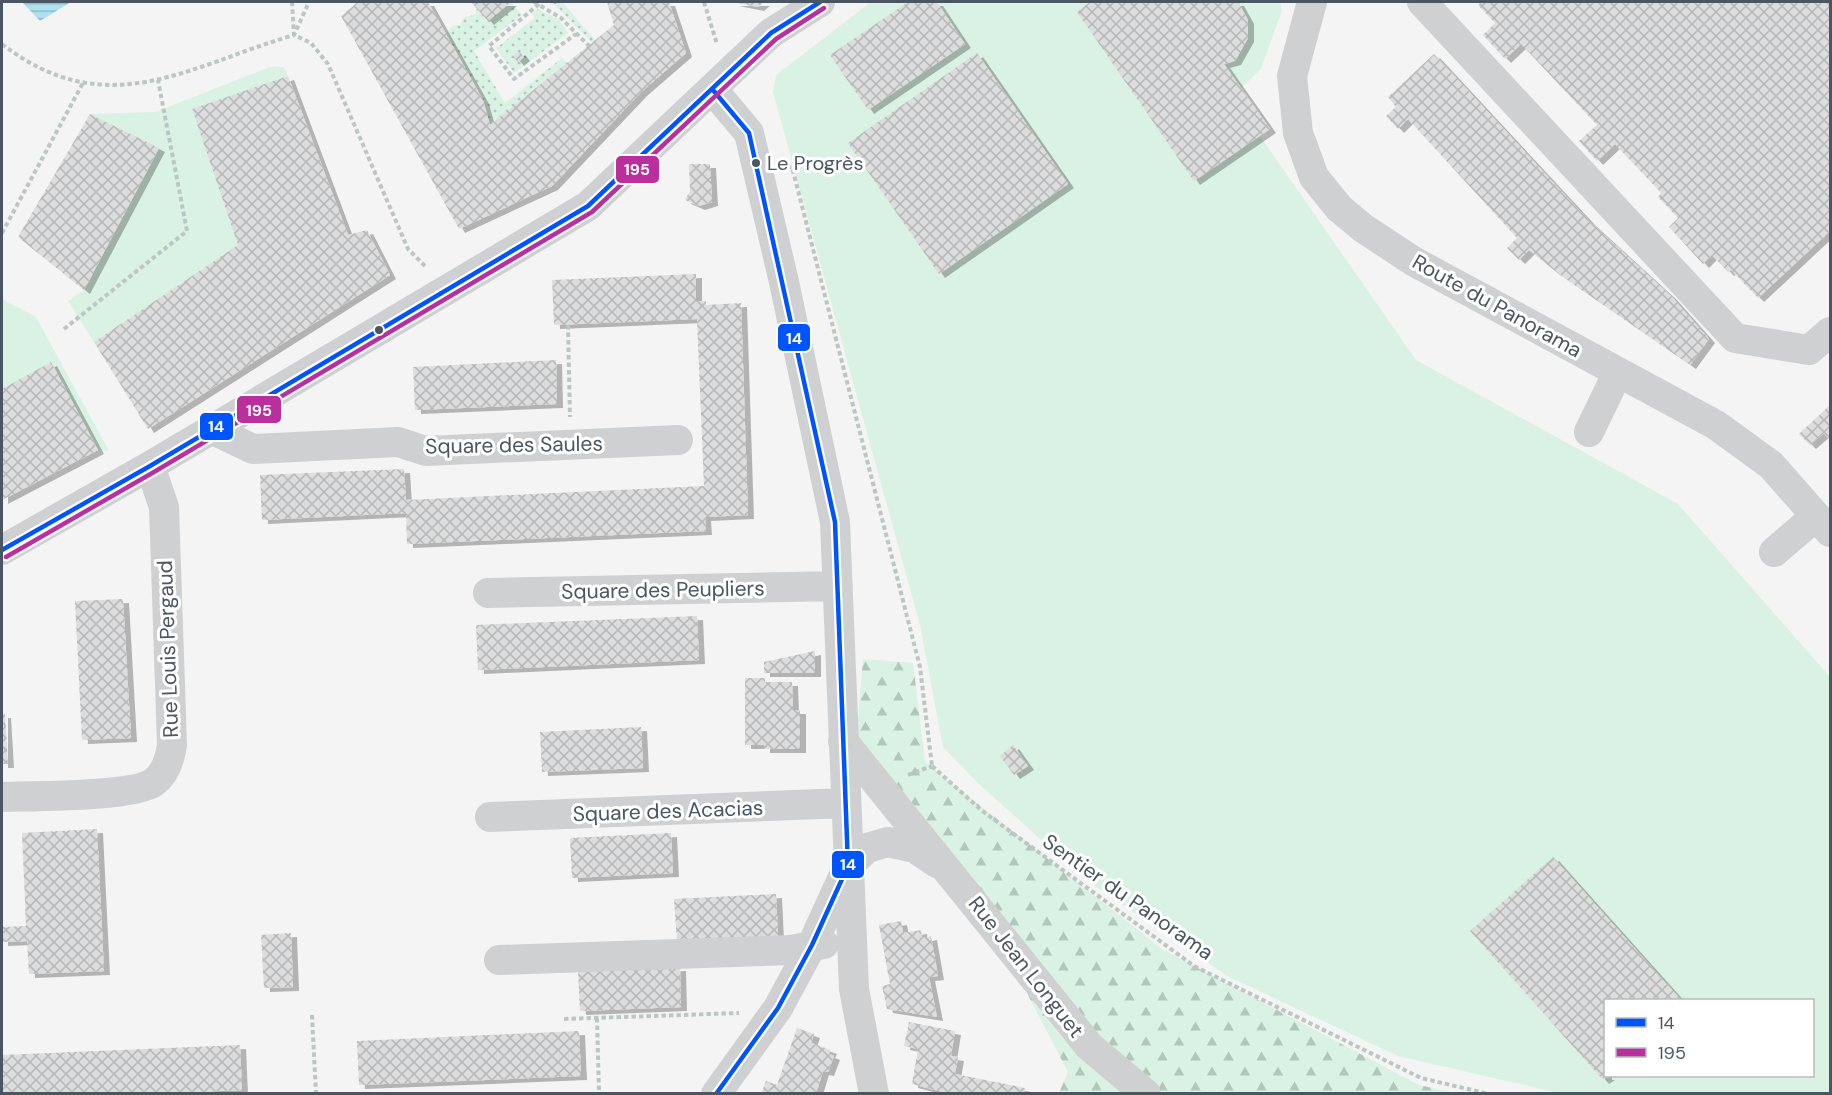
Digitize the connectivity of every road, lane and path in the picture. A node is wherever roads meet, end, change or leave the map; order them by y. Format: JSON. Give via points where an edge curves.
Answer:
{"nodes":[{"id":1,"x":292,"y":2,"type":"edge"},
{"id":2,"x":309,"y":2,"type":"edge"},
{"id":3,"x":704,"y":2,"type":"edge"},
{"id":4,"x":820,"y":2,"type":"edge"},
{"id":5,"x":1312,"y":2,"type":"edge"},
{"id":6,"x":1422,"y":2,"type":"edge"},
{"id":7,"x":536,"y":3,"type":"edge"},
{"id":8,"x":576,"y":34,"type":"junction"},
{"id":9,"x":294,"y":35,"type":"junction"},
{"id":10,"x":2,"y":44,"type":"edge"},
{"id":11,"x":589,"y":46,"type":"dead end"},
{"id":12,"x":158,"y":80,"type":"junction"},
{"id":13,"x":84,"y":81,"type":"junction"},
{"id":14,"x":720,"y":83,"type":"junction"},
{"id":15,"x":757,"y":167,"type":"junction"},
{"id":16,"x":2,"y":233,"type":"edge"},
{"id":17,"x":449,"y":288,"type":"junction"},
{"id":18,"x":568,"y":325,"type":"dead end"},
{"id":19,"x":64,"y":329,"type":"dead end"},
{"id":20,"x":1830,"y":332,"type":"edge"},
{"id":21,"x":1618,"y":372,"type":"junction"},
{"id":22,"x":211,"y":429,"type":"junction"},
{"id":23,"x":1590,"y":432,"type":"dead end"},
{"id":24,"x":678,"y":440,"type":"dead end"},
{"id":25,"x":571,"y":445,"type":"junction"},
{"id":26,"x":150,"y":466,"type":"junction"},
{"id":27,"x":1823,"y":524,"type":"edge"},
{"id":28,"x":2,"y":550,"type":"edge"},
{"id":29,"x":1774,"y":552,"type":"dead end"},
{"id":30,"x":838,"y":586,"type":"junction"},
{"id":31,"x":488,"y":593,"type":"dead end"},
{"id":32,"x":843,"y":741,"type":"junction"},
{"id":33,"x":932,"y":766,"type":"junction"},
{"id":34,"x":903,"y":777,"type":"dead end"},
{"id":35,"x":2,"y":797,"type":"edge"},
{"id":36,"x":846,"y":815,"type":"junction"},
{"id":37,"x":490,"y":817,"type":"dead end"},
{"id":38,"x":916,"y":830,"type":"junction"},
{"id":39,"x":848,"y":866,"type":"junction"},
{"id":40,"x":953,"y":875,"type":"junction"},
{"id":41,"x":812,"y":945,"type":"junction"},
{"id":42,"x":852,"y":950,"type":"junction"},
{"id":43,"x":499,"y":960,"type":"dead end"},
{"id":44,"x":788,"y":990,"type":"junction"},
{"id":45,"x":743,"y":1013,"type":"dead end"},
{"id":46,"x":312,"y":1015,"type":"dead end"},
{"id":47,"x":597,"y":1018,"type":"junction"},
{"id":48,"x":564,"y":1019,"type":"dead end"},
{"id":49,"x":316,"y":1094,"type":"edge"},
{"id":50,"x":599,"y":1094,"type":"edge"},
{"id":51,"x":716,"y":1094,"type":"edge"},
{"id":52,"x":874,"y":1094,"type":"edge"},
{"id":53,"x":1146,"y":1094,"type":"edge"},
{"id":54,"x":1489,"y":1094,"type":"edge"}],
"edges":[{"from":1,"to":9,"type":"path"},
{"from":2,"to":9,"type":"path"},
{"from":3,"to":14,"type":"path"},
{"from":4,"to":14,"type":"street","via":[[771,33]]},
{"from":5,"to":21,"type":"street","name":"Route du Panorama","via":[[1292,76],[1298,133],[1314,177],[1339,208],[1413,261]]},
{"from":6,"to":20,"type":"street","via":[[1735,338],[1809,350]]},
{"from":7,"to":8,"type":"path","via":[[561,18]]},
{"from":7,"to":8,"type":"path","via":[[489,46],[514,80]]},
{"from":8,"to":11,"type":"path"},
{"from":9,"to":12,"type":"path","via":[[183,75]]},
{"from":9,"to":17,"type":"path","via":[[311,42],[328,64],[408,249]]},
{"from":10,"to":13,"type":"path","via":[[19,57]]},
{"from":12,"to":13,"type":"path","via":[[125,86]]},
{"from":12,"to":19,"type":"path","via":[[187,231]]},
{"from":13,"to":16,"type":"path"},
{"from":14,"to":15,"type":"street","via":[[748,133]]},
{"from":14,"to":17,"type":"street","via":[[588,206]]},
{"from":15,"to":30,"type":"street","via":[[835,522]]},
{"from":15,"to":33,"type":"path","via":[[792,167],[920,667]]},
{"from":17,"to":22,"type":"street"},
{"from":18,"to":25,"type":"path"},
{"from":21,"to":23,"type":"street"},
{"from":21,"to":27,"type":"street","name":"Route du Panorama","via":[[1716,425],[1762,458]]},
{"from":22,"to":25,"type":"street","name":"Square des Saules","via":[[253,449],[398,442],[426,451]]},
{"from":22,"to":26,"type":"street"},
{"from":24,"to":25,"type":"street","name":"Square des Saules"},
{"from":26,"to":28,"type":"street"},
{"from":26,"to":35,"type":"street","name":"Rue Louis Pergaud","via":[[164,507],[172,745],[164,772],[154,782],[131,790]]},
{"from":27,"to":29,"type":"street"},
{"from":30,"to":31,"type":"street","name":"Square des Peupliers"},
{"from":30,"to":32,"type":"street"},
{"from":32,"to":36,"type":"street"},
{"from":32,"to":38,"type":"street","name":"Rue Jean Longuet"},
{"from":33,"to":34,"type":"path"},
{"from":33,"to":54,"type":"path","name":"Sentier du Panorama","via":[[981,810],[1194,966],[1420,1078]]},
{"from":36,"to":37,"type":"street","name":"Square des Acacias"},
{"from":36,"to":38,"type":"street","name":"Square des Acacias"},
{"from":36,"to":39,"type":"street"},
{"from":38,"to":40,"type":"street","name":"Rue Jean Longuet"},
{"from":39,"to":40,"type":"street","via":[[867,848],[888,842],[915,848]]},
{"from":39,"to":41,"type":"street"},
{"from":39,"to":42,"type":"street"},
{"from":40,"to":53,"type":"street","name":"Rue Jean Longuet","via":[[1089,1046]]},
{"from":41,"to":42,"type":"street"},
{"from":41,"to":43,"type":"street","via":[[790,950]]},
{"from":41,"to":44,"type":"street"},
{"from":42,"to":44,"type":"street","via":[[815,966]]},
{"from":42,"to":52,"type":"street","via":[[854,989]]},
{"from":44,"to":51,"type":"street"},
{"from":45,"to":47,"type":"path"},
{"from":46,"to":49,"type":"path"},
{"from":47,"to":48,"type":"path"},
{"from":47,"to":50,"type":"path"}]}
